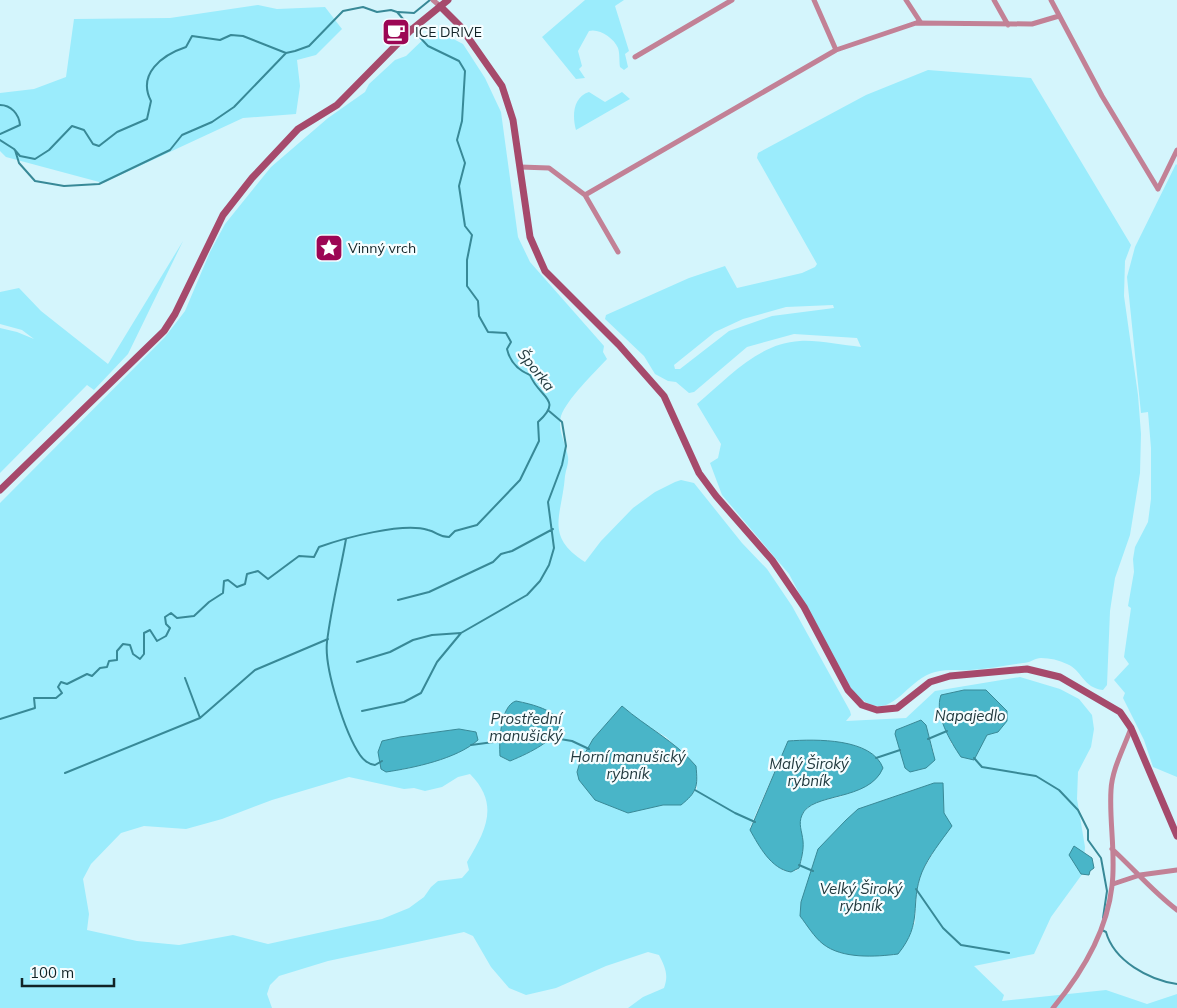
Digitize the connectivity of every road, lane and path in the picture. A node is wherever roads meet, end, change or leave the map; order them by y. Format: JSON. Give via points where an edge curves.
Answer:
{"nodes":[{"id":1,"x":448,"y":0,"type":"edge"},
{"id":2,"x":732,"y":0,"type":"edge"},
{"id":3,"x":814,"y":0,"type":"edge"},
{"id":4,"x":906,"y":0,"type":"edge"},
{"id":5,"x":994,"y":0,"type":"edge"},
{"id":6,"x":1051,"y":0,"type":"edge"},
{"id":7,"x":436,"y":2,"type":"edge"},
{"id":8,"x":1059,"y":16,"type":"junction"},
{"id":9,"x":921,"y":23,"type":"junction"},
{"id":10,"x":1008,"y":24,"type":"junction"},
{"id":11,"x":836,"y":50,"type":"junction"},
{"id":12,"x":635,"y":57,"type":"dead end"},
{"id":13,"x":1177,"y":150,"type":"edge"},
{"id":14,"x":520,"y":167,"type":"junction"},
{"id":15,"x":585,"y":195,"type":"junction"},
{"id":16,"x":618,"y":252,"type":"dead end"},
{"id":17,"x":0,"y":490,"type":"edge"},
{"id":18,"x":1131,"y":728,"type":"junction"},
{"id":19,"x":1177,"y":836,"type":"edge"},
{"id":20,"x":1112,"y":849,"type":"junction"},
{"id":21,"x":1177,"y":870,"type":"edge"},
{"id":22,"x":1140,"y":875,"type":"junction"},
{"id":23,"x":1113,"y":884,"type":"junction"},
{"id":24,"x":1177,"y":910,"type":"edge"},
{"id":25,"x":1053,"y":1008,"type":"edge"}],
"edges":[{"from":1,"to":7,"type":"street"},
{"from":2,"to":12,"type":"street"},
{"from":3,"to":11,"type":"street"},
{"from":4,"to":9,"type":"street"},
{"from":5,"to":10,"type":"street"},
{"from":6,"to":8,"type":"street"},
{"from":7,"to":14,"type":"street","via":[[460,26],[502,86],[513,120]]},
{"from":7,"to":17,"type":"street","via":[[337,105],[298,130],[277,149],[223,215],[176,314],[164,331]]},
{"from":8,"to":10,"type":"street","via":[[1032,24]]},
{"from":8,"to":13,"type":"street","via":[[1158,189]]},
{"from":9,"to":10,"type":"street"},
{"from":9,"to":11,"type":"street"},
{"from":11,"to":15,"type":"street"},
{"from":14,"to":15,"type":"street","via":[[549,168]]},
{"from":14,"to":18,"type":"street","via":[[530,238],[545,271],[664,396],[699,473],[772,560],[804,607],[848,690],[862,705],[877,710],[897,708],[930,682],[1027,669],[1060,677],[1120,712]]},
{"from":15,"to":16,"type":"street"},
{"from":18,"to":19,"type":"street"},
{"from":18,"to":20,"type":"street","via":[[1111,789]]},
{"from":20,"to":22,"type":"street"},
{"from":20,"to":23,"type":"street"},
{"from":21,"to":22,"type":"street"},
{"from":22,"to":23,"type":"street"},
{"from":22,"to":24,"type":"street","via":[[1155,893]]},
{"from":23,"to":25,"type":"street","via":[[1103,929]]}]}
